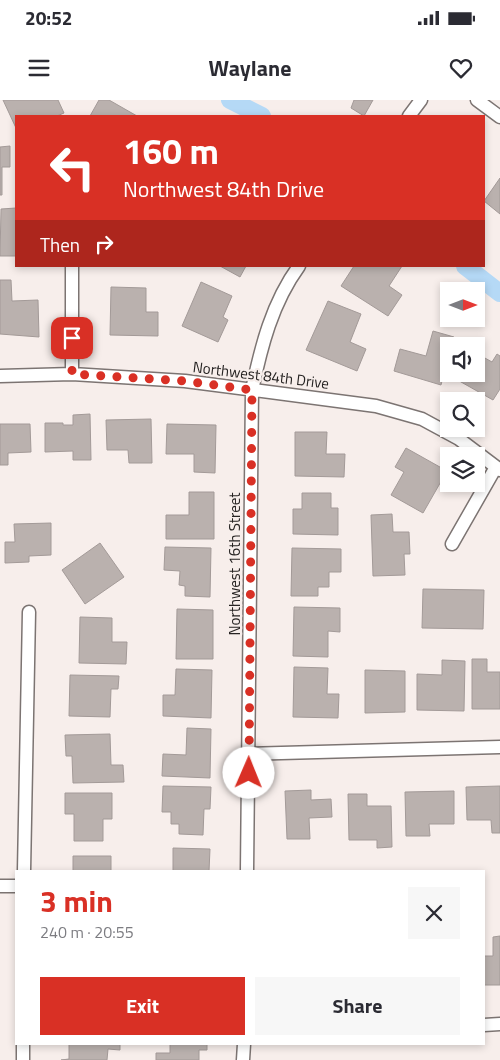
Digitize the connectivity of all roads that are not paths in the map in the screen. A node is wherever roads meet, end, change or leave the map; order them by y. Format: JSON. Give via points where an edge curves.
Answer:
{"nodes":[{"id":1,"x":421,"y":100,"type":"edge"},
{"id":2,"x":477,"y":100,"type":"edge"},
{"id":3,"x":410,"y":115,"type":"edge"},
{"id":4,"x":500,"y":117,"type":"edge"},
{"id":5,"x":72,"y":267,"type":"edge"},
{"id":6,"x":298,"y":267,"type":"edge"},
{"id":7,"x":72,"y":374,"type":"junction"},
{"id":8,"x":0,"y":376,"type":"edge"},
{"id":9,"x":252,"y":390,"type":"junction"},
{"id":10,"x":498,"y":469,"type":"edge"},
{"id":11,"x":452,"y":544,"type":"dead end"},
{"id":12,"x":28,"y":612,"type":"dead end"},
{"id":13,"x":500,"y":747,"type":"edge"},
{"id":14,"x":249,"y":754,"type":"junction"},
{"id":15,"x":24,"y":870,"type":"edge"},
{"id":16,"x":247,"y":870,"type":"edge"},
{"id":17,"x":0,"y":886,"type":"edge"},
{"id":18,"x":15,"y":886,"type":"edge"},
{"id":19,"x":500,"y":1024,"type":"edge"},
{"id":20,"x":485,"y":1025,"type":"edge"},
{"id":21,"x":23,"y":1045,"type":"edge"},
{"id":22,"x":244,"y":1045,"type":"edge"},
{"id":23,"x":23,"y":1060,"type":"edge"},
{"id":24,"x":243,"y":1060,"type":"edge"}],
"edges":[{"from":1,"to":3,"type":"street"},
{"from":2,"to":4,"type":"street"},
{"from":5,"to":7,"type":"street"},
{"from":6,"to":9,"type":"street","name":"Northwest 16th Street","via":[[273,313]]},
{"from":7,"to":8,"type":"street","name":"Northwest 84th Drive"},
{"from":7,"to":9,"type":"street","name":"Northwest 84th Drive","via":[[185,381]]},
{"from":9,"to":10,"type":"street","name":"Northwest 84th Drive","via":[[376,406],[422,419],[460,439]]},
{"from":9,"to":14,"type":"street","name":"Northwest 16th Street"},
{"from":10,"to":11,"type":"street"},
{"from":12,"to":15,"type":"street"},
{"from":13,"to":14,"type":"street"},
{"from":14,"to":16,"type":"street","name":"Northwest 16th Street"},
{"from":17,"to":18,"type":"street"},
{"from":19,"to":20,"type":"street"},
{"from":21,"to":23,"type":"street"},
{"from":22,"to":24,"type":"street"}]}
